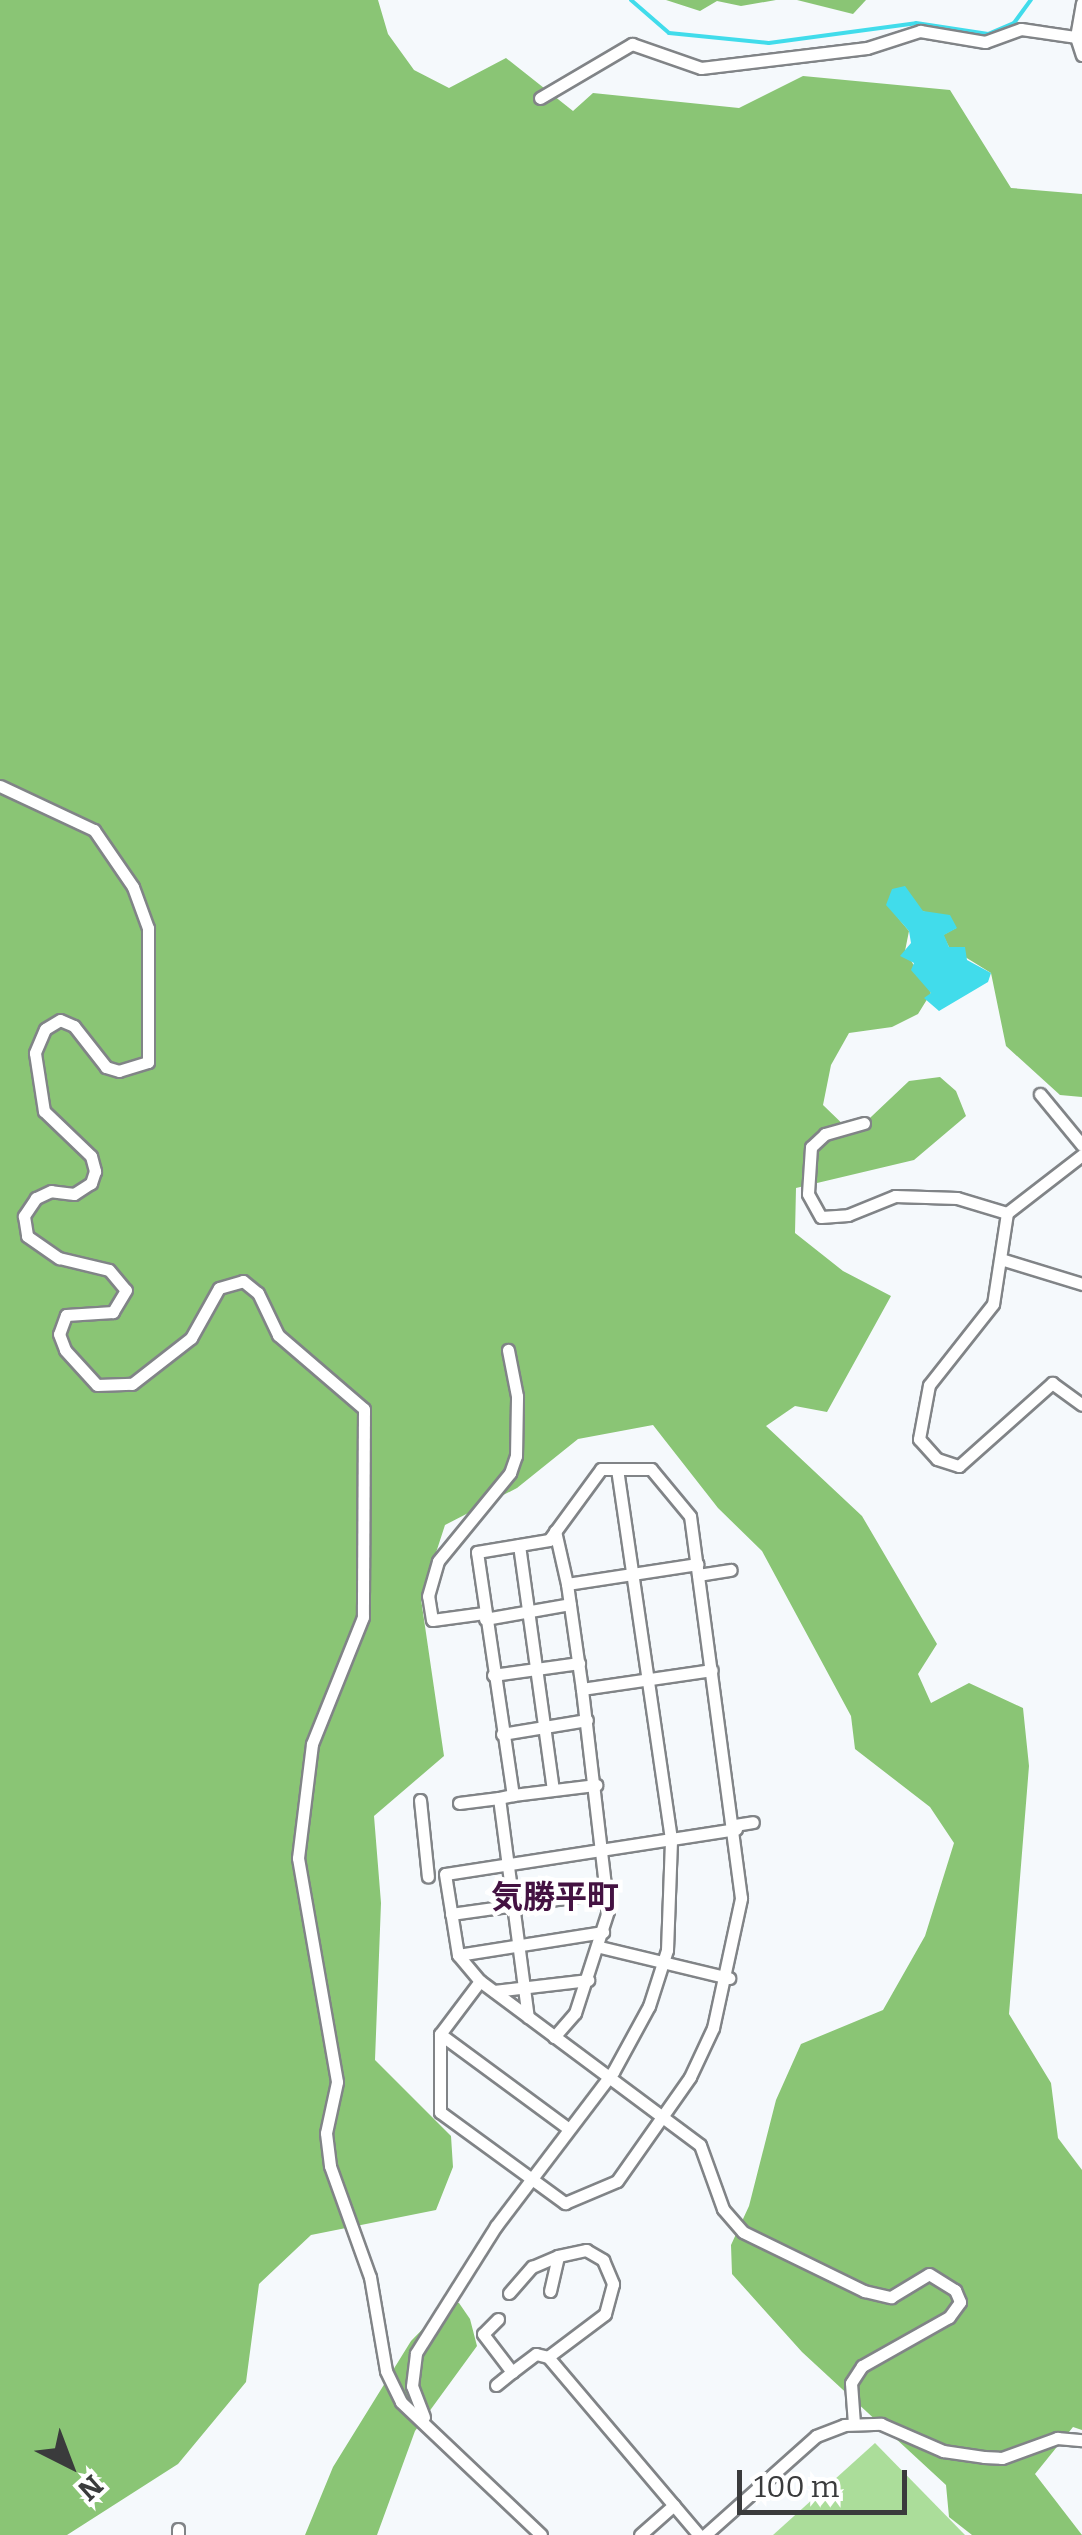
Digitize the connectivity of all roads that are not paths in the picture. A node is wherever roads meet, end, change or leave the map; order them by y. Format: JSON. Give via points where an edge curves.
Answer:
{"nodes":[{"id":1,"x":1082,"y":3,"type":"edge"},
{"id":2,"x":1076,"y":37,"type":"junction"},
{"id":3,"x":1082,"y":55,"type":"edge"},
{"id":4,"x":540,"y":98,"type":"dead end"},
{"id":5,"x":0,"y":786,"type":"edge"},
{"id":6,"x":1040,"y":1094,"type":"dead end"},
{"id":7,"x":864,"y":1123,"type":"dead end"},
{"id":8,"x":1082,"y":1145,"type":"edge"},
{"id":9,"x":1082,"y":1155,"type":"edge"},
{"id":10,"x":1007,"y":1214,"type":"junction"},
{"id":11,"x":1004,"y":1260,"type":"junction"},
{"id":12,"x":1082,"y":1284,"type":"edge"},
{"id":13,"x":508,"y":1350,"type":"dead end"},
{"id":14,"x":1082,"y":1405,"type":"edge"},
{"id":15,"x":617,"y":1469,"type":"junction"},
{"id":16,"x":555,"y":1531,"type":"junction"},
{"id":17,"x":518,"y":1545,"type":"junction"},
{"id":18,"x":698,"y":1569,"type":"junction"},
{"id":19,"x":731,"y":1570,"type":"dead end"},
{"id":20,"x":633,"y":1575,"type":"junction"},
{"id":21,"x":567,"y":1584,"type":"junction"},
{"id":22,"x":570,"y":1604,"type":"junction"},
{"id":23,"x":526,"y":1610,"type":"junction"},
{"id":24,"x":485,"y":1616,"type":"junction"},
{"id":25,"x":578,"y":1663,"type":"junction"},
{"id":26,"x":536,"y":1669,"type":"junction"},
{"id":27,"x":712,"y":1670,"type":"junction"},
{"id":28,"x":492,"y":1676,"type":"junction"},
{"id":29,"x":647,"y":1680,"type":"junction"},
{"id":30,"x":582,"y":1689,"type":"junction"},
{"id":31,"x":587,"y":1720,"type":"junction"},
{"id":32,"x":544,"y":1728,"type":"junction"},
{"id":33,"x":502,"y":1734,"type":"junction"},
{"id":34,"x":596,"y":1785,"type":"junction"},
{"id":35,"x":553,"y":1790,"type":"junction"},
{"id":36,"x":506,"y":1796,"type":"junction"},
{"id":37,"x":420,"y":1800,"type":"dead end"},
{"id":38,"x":459,"y":1803,"type":"dead end"},
{"id":39,"x":753,"y":1822,"type":"dead end"},
{"id":40,"x":735,"y":1827,"type":"junction"},
{"id":41,"x":672,"y":1839,"type":"junction"},
{"id":42,"x":605,"y":1849,"type":"junction"},
{"id":43,"x":509,"y":1862,"type":"junction"},
{"id":44,"x":445,"y":1874,"type":"junction"},
{"id":45,"x":428,"y":1877,"type":"junction"},
{"id":46,"x":414,"y":1879,"type":"dead end"},
{"id":47,"x":608,"y":1892,"type":"junction"},
{"id":48,"x":514,"y":1906,"type":"junction"},
{"id":49,"x":451,"y":1914,"type":"junction"},
{"id":50,"x":603,"y":1932,"type":"junction"},
{"id":51,"x":519,"y":1944,"type":"junction"},
{"id":52,"x":600,"y":1947,"type":"junction"},
{"id":53,"x":458,"y":1955,"type":"junction"},
{"id":54,"x":664,"y":1963,"type":"junction"},
{"id":55,"x":728,"y":1978,"type":"junction"},
{"id":56,"x":480,"y":1980,"type":"junction"},
{"id":57,"x":588,"y":1980,"type":"junction"},
{"id":58,"x":524,"y":1987,"type":"junction"},
{"id":59,"x":494,"y":1992,"type":"junction"},
{"id":60,"x":528,"y":2017,"type":"junction"},
{"id":61,"x":440,"y":2034,"type":"junction"},
{"id":62,"x":554,"y":2037,"type":"junction"},
{"id":63,"x":608,"y":2078,"type":"junction"},
{"id":64,"x":664,"y":2116,"type":"junction"},
{"id":65,"x":569,"y":2129,"type":"junction"},
{"id":66,"x":532,"y":2178,"type":"junction"},
{"id":67,"x":558,"y":2256,"type":"junction"},
{"id":68,"x":550,"y":2291,"type":"dead end"},
{"id":69,"x":509,"y":2293,"type":"dead end"},
{"id":70,"x":498,"y":2319,"type":"dead end"},
{"id":71,"x":548,"y":2357,"type":"junction"},
{"id":72,"x":512,"y":2372,"type":"junction"},
{"id":73,"x":496,"y":2385,"type":"dead end"},
{"id":74,"x":425,"y":2420,"type":"junction"},
{"id":75,"x":854,"y":2424,"type":"junction"},
{"id":76,"x":1082,"y":2440,"type":"edge"},
{"id":77,"x":674,"y":2504,"type":"junction"},
{"id":78,"x":541,"y":2535,"type":"edge"},
{"id":79,"x":640,"y":2535,"type":"edge"},
{"id":80,"x":702,"y":2535,"type":"edge"}],
"edges":[{"from":1,"to":2,"type":"street"},
{"from":2,"to":3,"type":"street"},
{"from":2,"to":4,"type":"street","via":[[1021,29],[986,42],[920,31],[867,48],[702,68],[632,44]]},
{"from":5,"to":74,"type":"street","via":[[94,830],[133,888],[148,928],[148,1062],[119,1071],[106,1067],[74,1026],[60,1020],[45,1029],[35,1053],[44,1111],[92,1156],[95,1171],[91,1183],[74,1194],[51,1190],[36,1198],[24,1216],[27,1236],[59,1258],[109,1270],[126,1290],[113,1312],[66,1314],[59,1334],[66,1350],[97,1385],[132,1384],[190,1338],[219,1288],[243,1281],[258,1293],[278,1335],[364,1410],[363,1617],[312,1744],[298,1858],[337,2082],[326,2133],[330,2166],[370,2277],[386,2370],[402,2402]]},
{"from":6,"to":8,"type":"street"},
{"from":7,"to":10,"type":"street","via":[[826,1134],[811,1147],[808,1194],[821,1217],[848,1216],[895,1196],[957,1198]]},
{"from":9,"to":10,"type":"street"},
{"from":10,"to":11,"type":"street"},
{"from":11,"to":12,"type":"street"},
{"from":11,"to":14,"type":"street","via":[[993,1304],[929,1385],[921,1446],[953,1466],[969,1462],[1052,1382]]},
{"from":13,"to":24,"type":"street","via":[[518,1396],[516,1456],[510,1473],[438,1561],[428,1596],[432,1620]]},
{"from":15,"to":16,"type":"street","via":[[596,1473]]},
{"from":15,"to":18,"type":"street","via":[[651,1469],[688,1512]]},
{"from":15,"to":20,"type":"street"},
{"from":16,"to":17,"type":"street","via":[[549,1540]]},
{"from":16,"to":21,"type":"street"},
{"from":17,"to":23,"type":"street"},
{"from":17,"to":24,"type":"street","via":[[476,1552]]},
{"from":18,"to":19,"type":"street"},
{"from":18,"to":20,"type":"street"},
{"from":18,"to":27,"type":"street"},
{"from":20,"to":21,"type":"street"},
{"from":20,"to":29,"type":"street"},
{"from":21,"to":22,"type":"street"},
{"from":22,"to":23,"type":"street"},
{"from":22,"to":25,"type":"street"},
{"from":23,"to":24,"type":"street"},
{"from":23,"to":26,"type":"street"},
{"from":24,"to":28,"type":"street"},
{"from":25,"to":26,"type":"street"},
{"from":25,"to":30,"type":"street"},
{"from":26,"to":28,"type":"street"},
{"from":26,"to":32,"type":"street"},
{"from":27,"to":29,"type":"street"},
{"from":27,"to":40,"type":"street"},
{"from":28,"to":33,"type":"street"},
{"from":29,"to":30,"type":"street"},
{"from":29,"to":41,"type":"street"},
{"from":30,"to":31,"type":"street"},
{"from":31,"to":32,"type":"street"},
{"from":31,"to":34,"type":"street"},
{"from":32,"to":33,"type":"street"},
{"from":32,"to":35,"type":"street"},
{"from":33,"to":36,"type":"street"},
{"from":34,"to":35,"type":"street"},
{"from":34,"to":42,"type":"street"},
{"from":35,"to":36,"type":"street"},
{"from":36,"to":38,"type":"street"},
{"from":36,"to":43,"type":"street"},
{"from":37,"to":45,"type":"street"},
{"from":39,"to":40,"type":"street"},
{"from":40,"to":41,"type":"street"},
{"from":40,"to":55,"type":"street","via":[[741,1898]]},
{"from":41,"to":42,"type":"street"},
{"from":41,"to":54,"type":"street","via":[[674,1905]]},
{"from":42,"to":43,"type":"street"},
{"from":42,"to":47,"type":"street"},
{"from":43,"to":44,"type":"street"},
{"from":43,"to":48,"type":"street"},
{"from":44,"to":45,"type":"street"},
{"from":44,"to":49,"type":"street"},
{"from":45,"to":46,"type":"street"},
{"from":47,"to":48,"type":"street"},
{"from":47,"to":50,"type":"street"},
{"from":48,"to":49,"type":"street"},
{"from":48,"to":51,"type":"street"},
{"from":49,"to":53,"type":"street"},
{"from":50,"to":51,"type":"street"},
{"from":50,"to":52,"type":"street"},
{"from":51,"to":53,"type":"street"},
{"from":51,"to":58,"type":"street"},
{"from":52,"to":54,"type":"street"},
{"from":52,"to":57,"type":"street"},
{"from":53,"to":56,"type":"street"},
{"from":54,"to":55,"type":"street"},
{"from":54,"to":63,"type":"street","via":[[649,2006]]},
{"from":55,"to":64,"type":"street","via":[[698,2061]]},
{"from":56,"to":59,"type":"street"},
{"from":56,"to":61,"type":"street"},
{"from":57,"to":58,"type":"street"},
{"from":57,"to":62,"type":"street","via":[[575,2013]]},
{"from":58,"to":59,"type":"street"},
{"from":58,"to":60,"type":"street"},
{"from":59,"to":60,"type":"street"},
{"from":60,"to":62,"type":"street"},
{"from":61,"to":65,"type":"street"},
{"from":61,"to":66,"type":"street","via":[[440,2112]]},
{"from":62,"to":63,"type":"street"},
{"from":63,"to":64,"type":"street"},
{"from":63,"to":65,"type":"street"},
{"from":64,"to":66,"type":"street","via":[[616,2181],[565,2203]]},
{"from":64,"to":75,"type":"street","via":[[704,2150],[719,2200],[743,2232],[864,2291],[891,2297],[930,2274],[955,2290],[960,2302],[949,2317],[862,2366],[850,2383]]},
{"from":65,"to":66,"type":"street"},
{"from":66,"to":74,"type":"street","via":[[416,2353],[412,2386]]},
{"from":67,"to":68,"type":"street"},
{"from":67,"to":69,"type":"street","via":[[532,2267]]},
{"from":67,"to":71,"type":"street","via":[[586,2250],[598,2255],[612,2275],[612,2293],[605,2314]]},
{"from":70,"to":72,"type":"street","via":[[483,2334]]},
{"from":71,"to":72,"type":"street","via":[[536,2354]]},
{"from":71,"to":77,"type":"street"},
{"from":72,"to":73,"type":"street"},
{"from":74,"to":78,"type":"street"},
{"from":75,"to":76,"type":"street","via":[[881,2424],[943,2451],[984,2457],[1002,2458],[1056,2438]]},
{"from":75,"to":80,"type":"street","via":[[816,2436]]},
{"from":77,"to":79,"type":"street"},
{"from":77,"to":80,"type":"street"}]}
